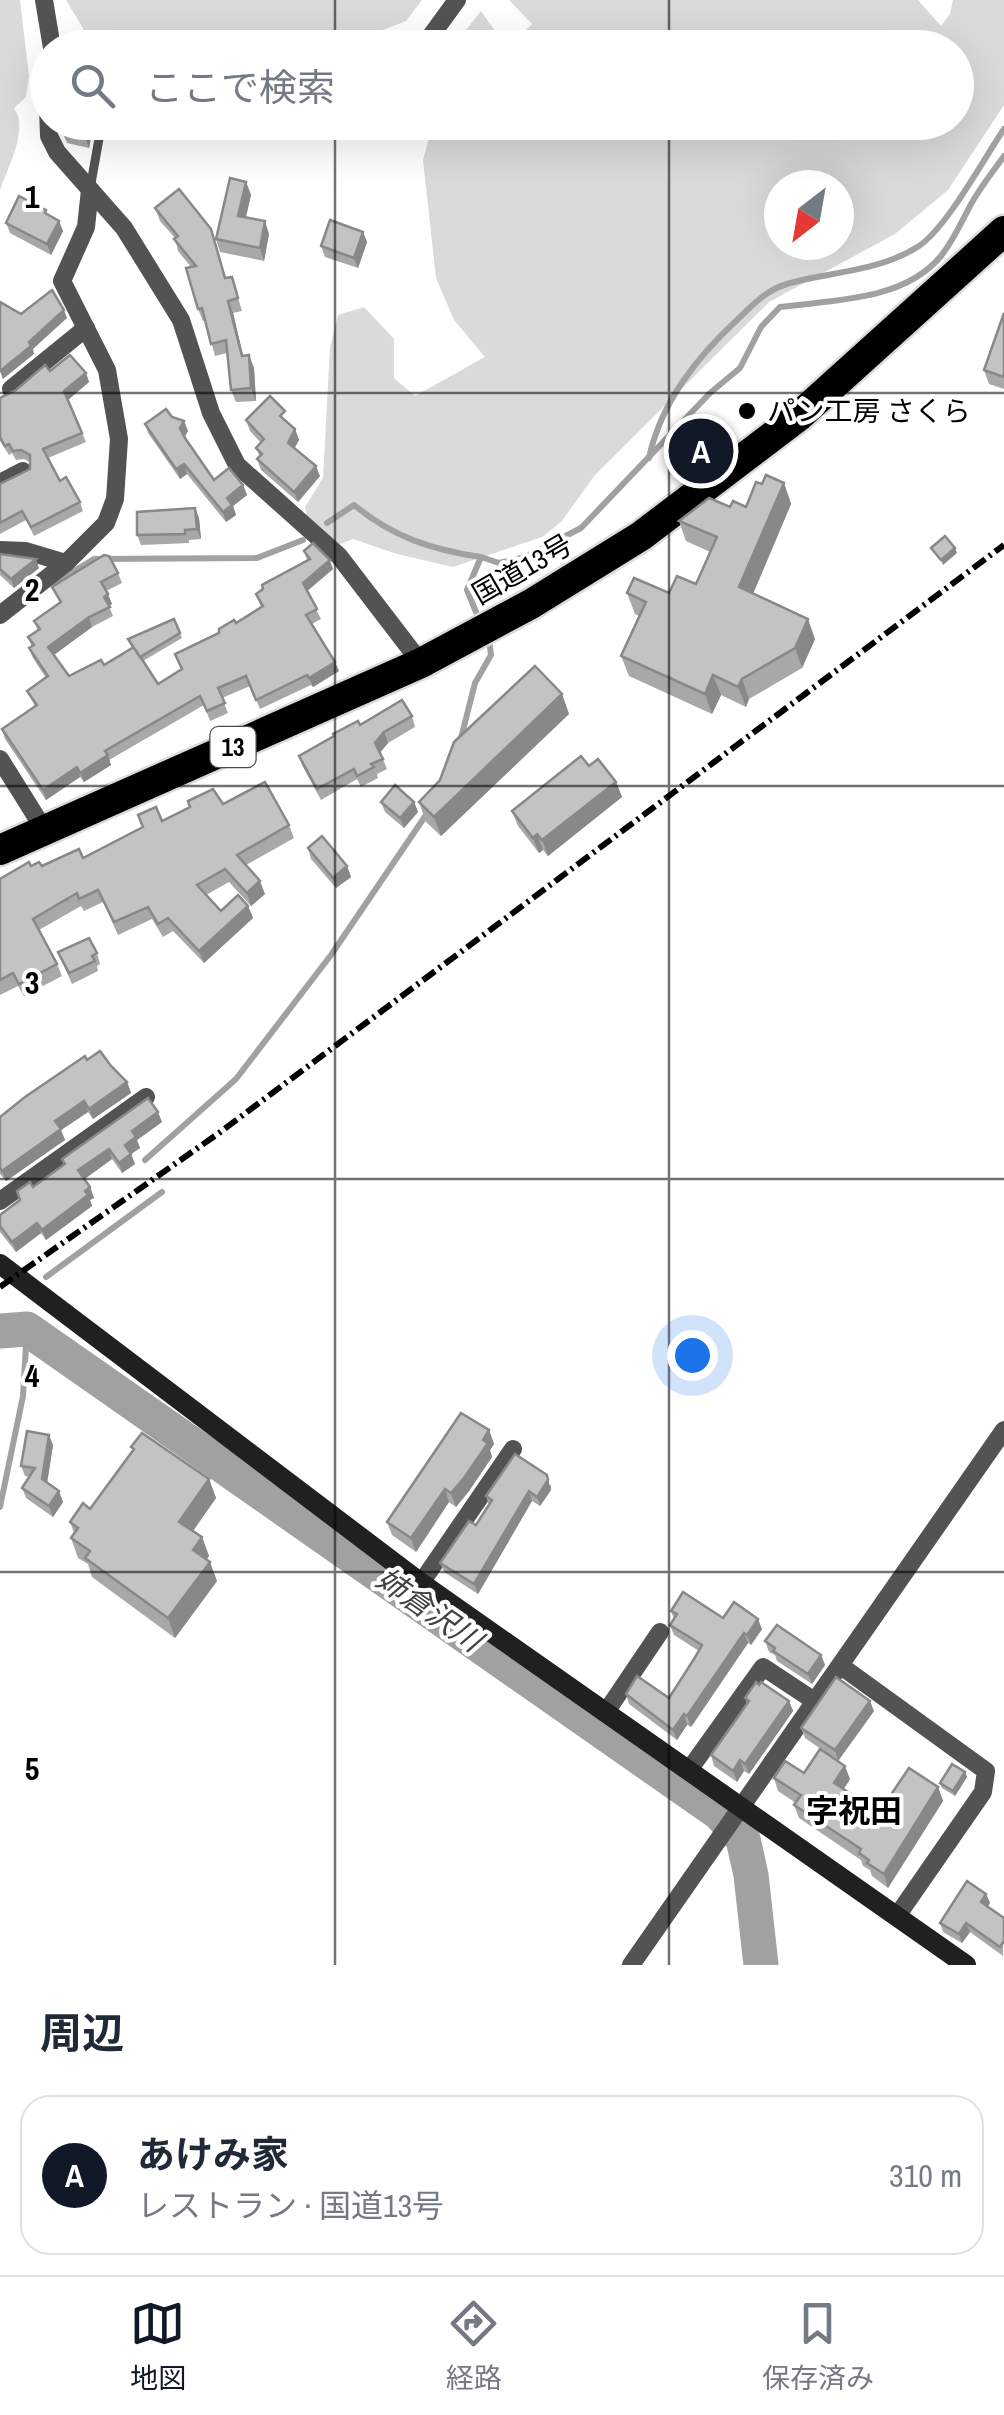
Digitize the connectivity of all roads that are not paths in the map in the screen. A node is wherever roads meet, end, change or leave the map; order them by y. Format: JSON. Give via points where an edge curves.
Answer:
{"nodes":[{"id":1,"x":44,"y":0,"type":"edge"},
{"id":2,"x":457,"y":0,"type":"edge"},
{"id":3,"x":49,"y":30,"type":"edge"},
{"id":4,"x":435,"y":30,"type":"edge"},
{"id":5,"x":51,"y":140,"type":"edge"},
{"id":6,"x":99,"y":140,"type":"edge"},
{"id":7,"x":90,"y":190,"type":"junction"},
{"id":8,"x":1001,"y":231,"type":"edge"},
{"id":9,"x":86,"y":328,"type":"junction"},
{"id":10,"x":11,"y":389,"type":"edge"},
{"id":11,"x":23,"y":471,"type":"edge"},
{"id":12,"x":0,"y":483,"type":"edge"},
{"id":13,"x":0,"y":550,"type":"edge"},
{"id":14,"x":66,"y":563,"type":"junction"},
{"id":15,"x":0,"y":615,"type":"edge"},
{"id":16,"x":421,"y":663,"type":"junction"},
{"id":17,"x":0,"y":759,"type":"edge"},
{"id":18,"x":45,"y":831,"type":"junction"},
{"id":19,"x":0,"y":850,"type":"edge"},
{"id":20,"x":146,"y":1097,"type":"edge"},
{"id":21,"x":0,"y":1202,"type":"edge"},
{"id":22,"x":0,"y":1264,"type":"edge"},
{"id":23,"x":1004,"y":1430,"type":"edge"},
{"id":24,"x":513,"y":1449,"type":"dead end"},
{"id":25,"x":421,"y":1583,"type":"junction"},
{"id":26,"x":660,"y":1632,"type":"dead end"},
{"id":27,"x":841,"y":1666,"type":"junction"},
{"id":28,"x":816,"y":1702,"type":"junction"},
{"id":29,"x":606,"y":1712,"type":"junction"},
{"id":30,"x":689,"y":1770,"type":"junction"},
{"id":31,"x":742,"y":1807,"type":"junction"},
{"id":32,"x":897,"y":1916,"type":"junction"},
{"id":33,"x":631,"y":1965,"type":"edge"},
{"id":34,"x":966,"y":1965,"type":"edge"}],
"edges":[{"from":1,"to":3,"type":"street"},
{"from":2,"to":4,"type":"street"},
{"from":5,"to":7,"type":"street"},
{"from":6,"to":7,"type":"lane"},
{"from":7,"to":9,"type":"street","via":[[86,227],[62,281]]},
{"from":7,"to":16,"type":"street","via":[[124,228],[181,320],[211,413],[237,465],[340,556]]},
{"from":8,"to":16,"type":"highway","name":"国道13号","number":"13","via":[[800,416],[641,536]]},
{"from":9,"to":10,"type":"street"},
{"from":9,"to":14,"type":"street","via":[[107,370],[119,438],[115,499],[106,523]]},
{"from":11,"to":12,"type":"street"},
{"from":13,"to":14,"type":"street"},
{"from":14,"to":15,"type":"street"},
{"from":16,"to":18,"type":"highway","name":"国道13号","number":"13"},
{"from":17,"to":18,"type":"street"},
{"from":18,"to":19,"type":"highway","name":"国道13号","number":"13"},
{"from":20,"to":21,"type":"street"},
{"from":22,"to":25,"type":"street"},
{"from":23,"to":27,"type":"street"},
{"from":24,"to":25,"type":"street"},
{"from":25,"to":29,"type":"street"},
{"from":26,"to":29,"type":"street"},
{"from":27,"to":28,"type":"street"},
{"from":27,"to":32,"type":"street","via":[[986,1771],[983,1792]]},
{"from":28,"to":30,"type":"street","via":[[763,1667]]},
{"from":28,"to":31,"type":"street"},
{"from":29,"to":30,"type":"street"},
{"from":30,"to":31,"type":"street"},
{"from":31,"to":32,"type":"street"},
{"from":31,"to":33,"type":"street"},
{"from":32,"to":34,"type":"street"}]}
